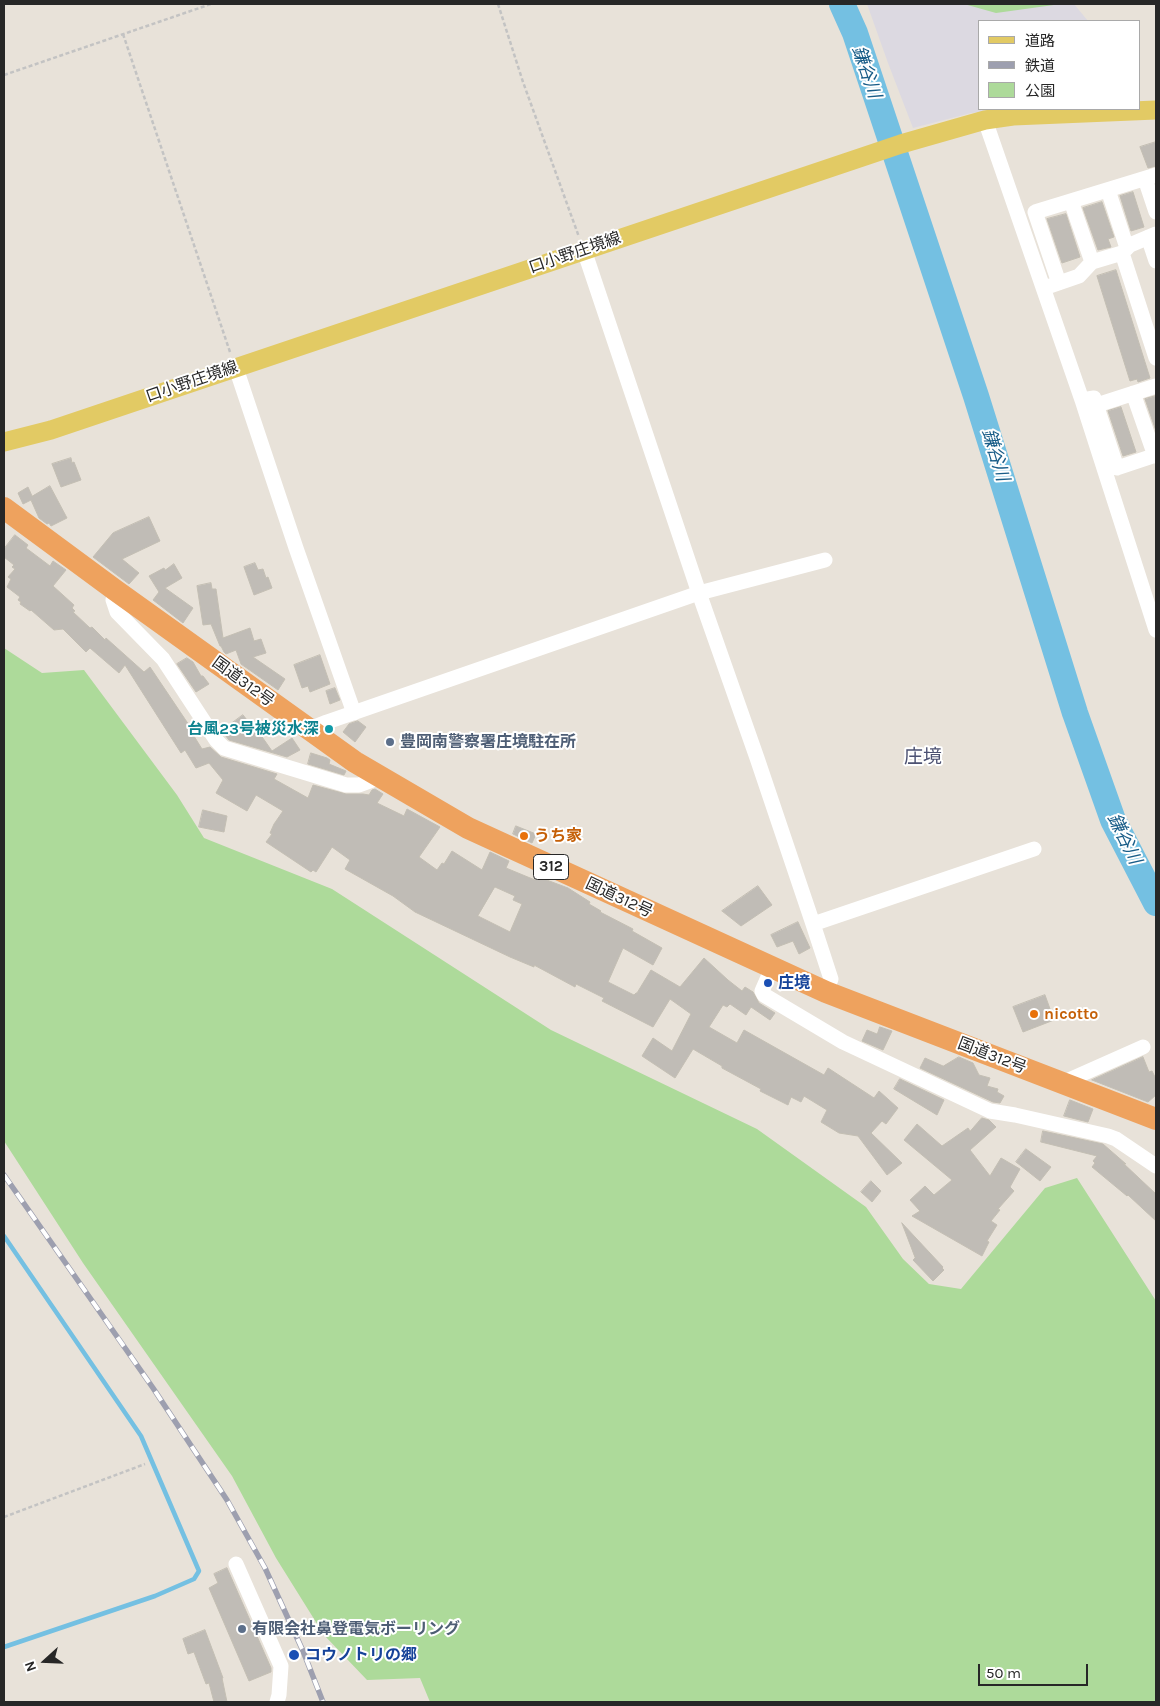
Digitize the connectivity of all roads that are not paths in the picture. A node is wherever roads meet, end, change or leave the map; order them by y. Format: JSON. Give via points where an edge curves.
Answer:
{"nodes":[{"id":1,"x":1156,"y":110,"type":"edge"},
{"id":2,"x":985,"y":120,"type":"junction"},
{"id":3,"x":1150,"y":177,"type":"edge"},
{"id":4,"x":1108,"y":190,"type":"junction"},
{"id":5,"x":1071,"y":201,"type":"junction"},
{"id":6,"x":1156,"y":212,"type":"edge"},
{"id":7,"x":1152,"y":236,"type":"edge"},
{"id":8,"x":584,"y":250,"type":"junction"},
{"id":9,"x":1125,"y":250,"type":"junction"},
{"id":10,"x":1156,"y":261,"type":"edge"},
{"id":11,"x":1092,"y":262,"type":"junction"},
{"id":12,"x":1059,"y":282,"type":"junction"},
{"id":13,"x":1044,"y":288,"type":"junction"},
{"id":14,"x":1156,"y":358,"type":"edge"},
{"id":15,"x":236,"y":368,"type":"junction"},
{"id":16,"x":1156,"y":386,"type":"edge"},
{"id":17,"x":1133,"y":393,"type":"junction"},
{"id":18,"x":1089,"y":402,"type":"junction"},
{"id":19,"x":4,"y":442,"type":"edge"},
{"id":20,"x":1156,"y":456,"type":"edge"},
{"id":21,"x":4,"y":508,"type":"edge"},
{"id":22,"x":824,"y":560,"type":"dead end"},
{"id":23,"x":115,"y":590,"type":"junction"},
{"id":24,"x":699,"y":593,"type":"junction"},
{"id":25,"x":1156,"y":630,"type":"edge"},
{"id":26,"x":354,"y":713,"type":"junction"},
{"id":27,"x":313,"y":732,"type":"junction"},
{"id":28,"x":355,"y":762,"type":"junction"},
{"id":29,"x":381,"y":777,"type":"junction"},
{"id":30,"x":346,"y":785,"type":"junction"},
{"id":31,"x":1034,"y":849,"type":"dead end"},
{"id":32,"x":813,"y":924,"type":"junction"},
{"id":33,"x":772,"y":968,"type":"junction"},
{"id":34,"x":826,"y":992,"type":"junction"},
{"id":35,"x":1143,"y":1047,"type":"dead end"},
{"id":36,"x":1062,"y":1083,"type":"junction"},
{"id":37,"x":1156,"y":1119,"type":"edge"},
{"id":38,"x":1156,"y":1166,"type":"edge"},
{"id":39,"x":236,"y":1564,"type":"dead end"},
{"id":40,"x":277,"y":1702,"type":"edge"}],
"edges":[{"from":1,"to":2,"type":"main road","name":"口小野庄境線"},
{"from":2,"to":8,"type":"main road","name":"口小野庄境線","via":[[901,144]]},
{"from":2,"to":13,"type":"street"},
{"from":3,"to":4,"type":"street"},
{"from":3,"to":6,"type":"street"},
{"from":4,"to":5,"type":"street"},
{"from":4,"to":9,"type":"street"},
{"from":5,"to":11,"type":"street"},
{"from":5,"to":12,"type":"street","via":[[1035,212]]},
{"from":7,"to":9,"type":"street"},
{"from":7,"to":10,"type":"street"},
{"from":8,"to":15,"type":"main road","name":"口小野庄境線"},
{"from":8,"to":24,"type":"street"},
{"from":9,"to":11,"type":"street"},
{"from":9,"to":14,"type":"street"},
{"from":11,"to":12,"type":"street","via":[[1080,276]]},
{"from":12,"to":13,"type":"street"},
{"from":13,"to":18,"type":"street"},
{"from":15,"to":19,"type":"main road","name":"口小野庄境線","via":[[51,430]]},
{"from":15,"to":26,"type":"street"},
{"from":16,"to":17,"type":"street"},
{"from":17,"to":18,"type":"street"},
{"from":17,"to":20,"type":"street"},
{"from":18,"to":20,"type":"street","via":[[1118,468]]},
{"from":18,"to":25,"type":"street"},
{"from":21,"to":23,"type":"highway","name":"国道312号","number":"312"},
{"from":22,"to":24,"type":"street"},
{"from":23,"to":27,"type":"highway","name":"国道312号","number":"312"},
{"from":23,"to":30,"type":"street","via":[[113,600],[117,612],[163,659],[224,748]]},
{"from":24,"to":26,"type":"street"},
{"from":24,"to":32,"type":"street"},
{"from":26,"to":27,"type":"street","via":[[317,726]]},
{"from":27,"to":28,"type":"highway","name":"国道312号","number":"312"},
{"from":28,"to":29,"type":"highway","name":"国道312号","number":"312"},
{"from":28,"to":30,"type":"street"},
{"from":29,"to":30,"type":"street","via":[[359,785]]},
{"from":29,"to":33,"type":"highway","name":"国道312号","number":"312","via":[[468,828]]},
{"from":31,"to":32,"type":"street"},
{"from":32,"to":34,"type":"street","via":[[831,979]]},
{"from":33,"to":34,"type":"highway","name":"国道312号","number":"312"},
{"from":33,"to":38,"type":"street","via":[[762,991],[764,994],[843,1042],[990,1111],[1116,1139]]},
{"from":34,"to":36,"type":"highway","name":"国道312号","number":"312"},
{"from":35,"to":36,"type":"street"},
{"from":36,"to":37,"type":"highway","name":"国道312号","number":"312"},
{"from":39,"to":40,"type":"street","via":[[281,1666]]}]}
